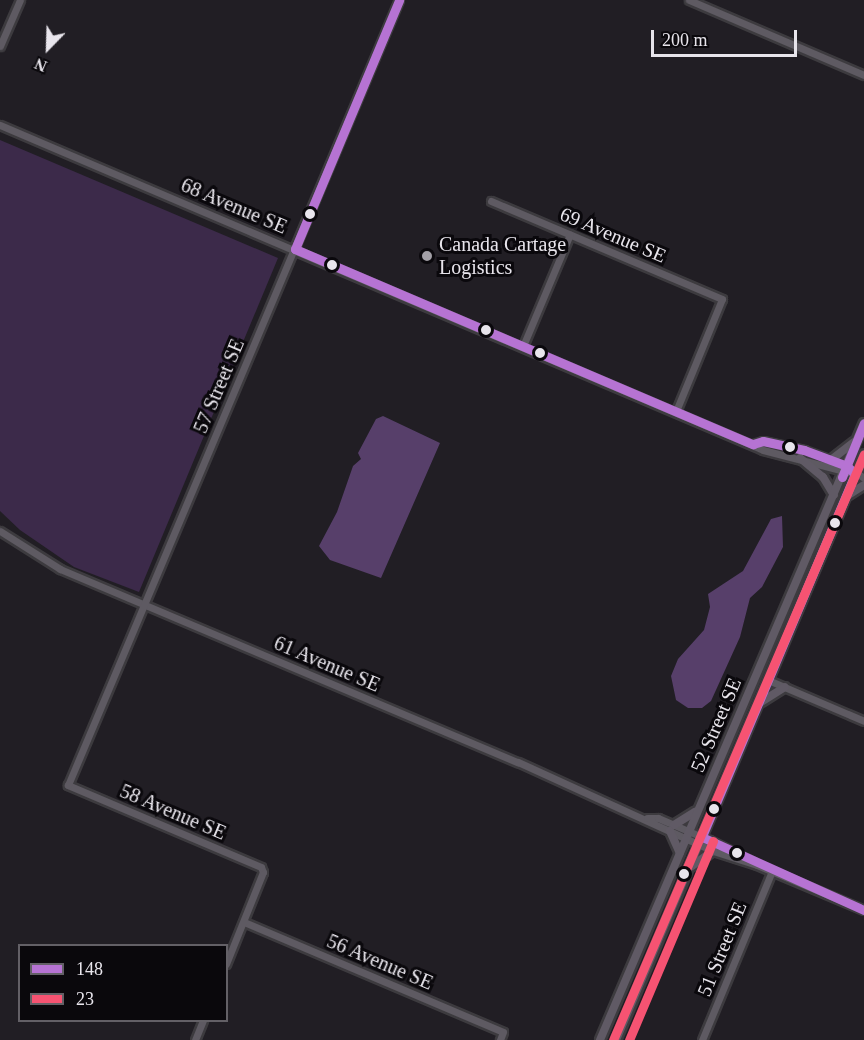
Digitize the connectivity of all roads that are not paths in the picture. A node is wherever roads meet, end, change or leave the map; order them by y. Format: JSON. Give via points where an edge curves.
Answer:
{"nodes":[{"id":1,"x":20,"y":0,"type":"edge"},
{"id":2,"x":399,"y":0,"type":"edge"},
{"id":3,"x":689,"y":0,"type":"edge"},
{"id":4,"x":0,"y":46,"type":"edge"},
{"id":5,"x":864,"y":75,"type":"edge"},
{"id":6,"x":0,"y":125,"type":"edge"},
{"id":7,"x":491,"y":201,"type":"dead end"},
{"id":8,"x":570,"y":234,"type":"junction"},
{"id":9,"x":295,"y":249,"type":"junction"},
{"id":10,"x":523,"y":346,"type":"junction"},
{"id":11,"x":676,"y":411,"type":"junction"},
{"id":12,"x":864,"y":423,"type":"edge"},
{"id":13,"x":857,"y":440,"type":"junction"},
{"id":14,"x":753,"y":444,"type":"junction"},
{"id":15,"x":864,"y":454,"type":"edge"},
{"id":16,"x":800,"y":458,"type":"junction"},
{"id":17,"x":831,"y":460,"type":"junction"},
{"id":18,"x":845,"y":470,"type":"junction"},
{"id":19,"x":860,"y":476,"type":"edge"},
{"id":20,"x":864,"y":485,"type":"edge"},
{"id":21,"x":834,"y":495,"type":"junction"},
{"id":22,"x":846,"y":496,"type":"junction"},
{"id":23,"x":0,"y":531,"type":"edge"},
{"id":24,"x":144,"y":605,"type":"junction"},
{"id":25,"x":768,"y":680,"type":"junction"},
{"id":26,"x":785,"y":687,"type":"junction"},
{"id":27,"x":759,"y":704,"type":"junction"},
{"id":28,"x":864,"y":721,"type":"edge"},
{"id":29,"x":68,"y":785,"type":"joint"},
{"id":30,"x":699,"y":807,"type":"junction"},
{"id":31,"x":672,"y":828,"type":"junction"},
{"id":32,"x":687,"y":835,"type":"junction"},
{"id":33,"x":701,"y":840,"type":"junction"},
{"id":34,"x":713,"y":850,"type":"junction"},
{"id":35,"x":680,"y":854,"type":"junction"},
{"id":36,"x":757,"y":865,"type":"junction"},
{"id":37,"x":690,"y":868,"type":"junction"},
{"id":38,"x":772,"y":870,"type":"junction"},
{"id":39,"x":864,"y":910,"type":"edge"},
{"id":40,"x":244,"y":922,"type":"junction"},
{"id":41,"x":228,"y":959,"type":"edge"},
{"id":42,"x":202,"y":1022,"type":"edge"},
{"id":43,"x":195,"y":1040,"type":"edge"},
{"id":44,"x":500,"y":1040,"type":"edge"},
{"id":45,"x":600,"y":1040,"type":"edge"},
{"id":46,"x":616,"y":1040,"type":"edge"},
{"id":47,"x":702,"y":1040,"type":"edge"}],
"edges":[{"from":1,"to":4,"type":"street"},
{"from":2,"to":9,"type":"street","name":"57 Street SE"},
{"from":3,"to":5,"type":"street"},
{"from":6,"to":9,"type":"street","name":"68 Avenue SE"},
{"from":7,"to":8,"type":"street","name":"69 Avenue SE"},
{"from":8,"to":10,"type":"street"},
{"from":8,"to":11,"type":"street","name":"69 Avenue SE","via":[[722,299]]},
{"from":9,"to":10,"type":"street","name":"68 Avenue SE"},
{"from":9,"to":24,"type":"street","name":"57 Street SE"},
{"from":10,"to":11,"type":"street","name":"68 Avenue SE"},
{"from":11,"to":14,"type":"street","name":"68 Avenue SE"},
{"from":12,"to":13,"type":"main road","name":"52 Street SE"},
{"from":13,"to":17,"type":"main road"},
{"from":13,"to":18,"type":"main road","name":"52 Street SE"},
{"from":14,"to":16,"type":"street","name":"68 Avenue SE"},
{"from":14,"to":17,"type":"street","name":"68 Avenue SE","via":[[787,446]]},
{"from":15,"to":19,"type":"main road","name":"52 Street SE"},
{"from":16,"to":18,"type":"street","name":"68 Avenue SE"},
{"from":16,"to":21,"type":"main road","via":[[824,477]]},
{"from":17,"to":18,"type":"street","name":"68 Avenue SE"},
{"from":18,"to":19,"type":"street","name":"68 Avenue SE"},
{"from":18,"to":21,"type":"main road","name":"52 Street SE"},
{"from":19,"to":22,"type":"main road","name":"52 Street SE"},
{"from":20,"to":22,"type":"main road"},
{"from":21,"to":30,"type":"main road","name":"52 Street SE"},
{"from":22,"to":25,"type":"main road","name":"52 Street SE"},
{"from":23,"to":24,"type":"street","name":"61 Avenue SE","via":[[41,559]]},
{"from":24,"to":29,"type":"street","name":"57 Street SE"},
{"from":24,"to":31,"type":"street","name":"61 Avenue SE"},
{"from":25,"to":26,"type":"street"},
{"from":25,"to":27,"type":"main road","name":"52 Street SE"},
{"from":26,"to":27,"type":"main road"},
{"from":26,"to":28,"type":"street"},
{"from":27,"to":33,"type":"main road","name":"52 Street SE"},
{"from":29,"to":40,"type":"street","name":"58 Avenue SE","via":[[261,867],[263,872]]},
{"from":30,"to":31,"type":"main road"},
{"from":30,"to":32,"type":"main road","name":"52 Street SE"},
{"from":31,"to":32,"type":"street","name":"61 Avenue SE"},
{"from":31,"to":35,"type":"main road"},
{"from":32,"to":33,"type":"street","name":"61 Avenue SE"},
{"from":32,"to":35,"type":"main road","name":"52 Street SE"},
{"from":33,"to":34,"type":"street","name":"61 Avenue SE"},
{"from":33,"to":36,"type":"street","name":"61 Avenue SE"},
{"from":33,"to":37,"type":"main road","name":"52 Street SE"},
{"from":34,"to":36,"type":"street","name":"61 Avenue SE"},
{"from":34,"to":37,"type":"main road"},
{"from":35,"to":45,"type":"main road","name":"52 Street SE"},
{"from":36,"to":38,"type":"street","name":"61 Avenue SE"},
{"from":37,"to":46,"type":"main road","name":"52 Street SE"},
{"from":38,"to":39,"type":"street","name":"61 Avenue SE"},
{"from":38,"to":47,"type":"street","name":"51 Street SE"},
{"from":40,"to":41,"type":"street"},
{"from":40,"to":44,"type":"street","name":"56 Avenue SE","via":[[503,1032]]},
{"from":42,"to":43,"type":"street"}]}
